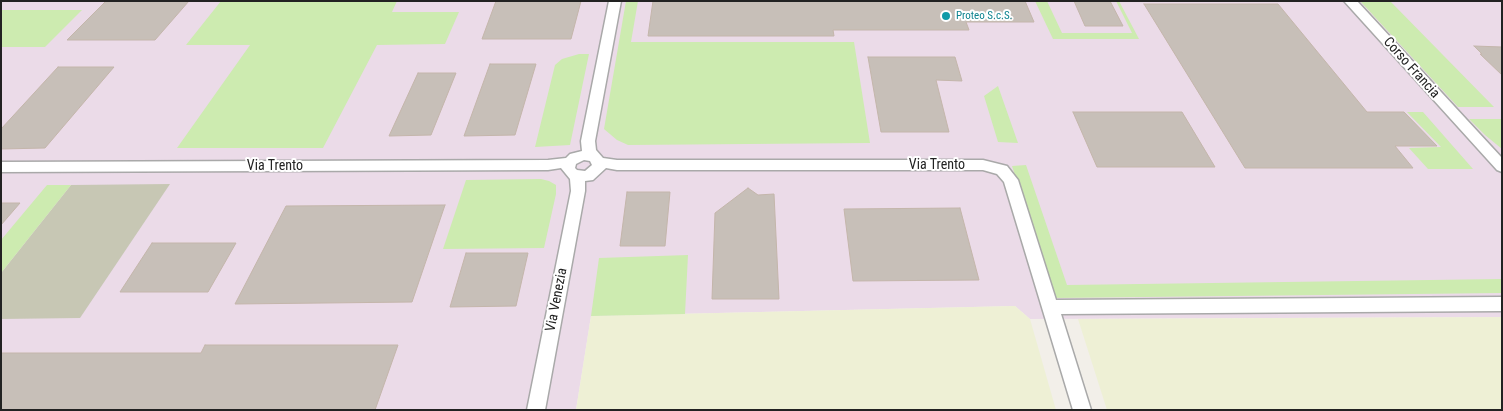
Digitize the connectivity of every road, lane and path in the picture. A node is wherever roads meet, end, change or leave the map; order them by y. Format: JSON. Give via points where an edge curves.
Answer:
{"nodes":[{"id":1,"x":615,"y":1,"type":"edge"},
{"id":2,"x":1350,"y":1,"type":"edge"},
{"id":3,"x":1471,"y":134,"type":"junction"},
{"id":4,"x":1502,"y":158,"type":"edge"},
{"id":5,"x":1,"y":167,"type":"edge"},
{"id":6,"x":1502,"y":167,"type":"edge"},
{"id":7,"x":583,"y":169,"type":"junction"},
{"id":8,"x":1502,"y":304,"type":"edge"},
{"id":9,"x":1051,"y":307,"type":"junction"},
{"id":10,"x":536,"y":410,"type":"edge"},
{"id":11,"x":1082,"y":410,"type":"edge"}],
"edges":[{"from":1,"to":7,"type":"street","name":"Via Venezia","via":[[588,142],[589,151]]},
{"from":2,"to":3,"type":"street","name":"Corso Francia"},
{"from":3,"to":4,"type":"street","name":"Corso Francia"},
{"from":3,"to":6,"type":"street","name":"Corso Francia"},
{"from":5,"to":7,"type":"street","name":"Via Trento","via":[[548,165]]},
{"from":7,"to":9,"type":"street","name":"Via Trento","via":[[617,165],[996,167],[1011,180]]},
{"from":7,"to":10,"type":"street","name":"Via Venezia"},
{"from":8,"to":9,"type":"street"},
{"from":9,"to":11,"type":"street","name":"Via Trento"}]}
